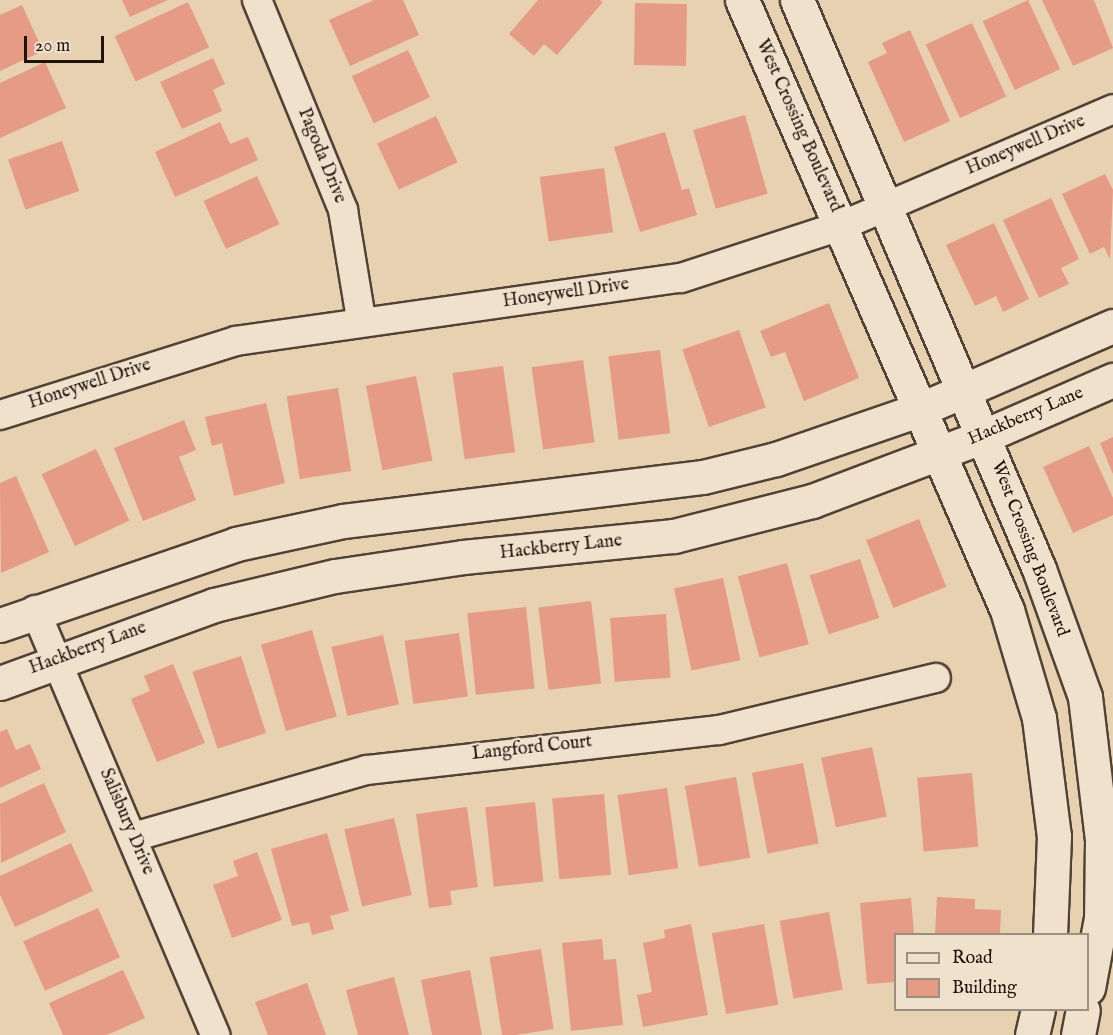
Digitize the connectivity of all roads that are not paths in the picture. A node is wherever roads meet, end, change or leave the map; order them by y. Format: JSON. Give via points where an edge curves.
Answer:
{"nodes":[{"id":1,"x":257,"y":0,"type":"edge"},
{"id":2,"x":742,"y":0,"type":"edge"},
{"id":3,"x":797,"y":0,"type":"edge"},
{"id":4,"x":1113,"y":109,"type":"edge"},
{"id":5,"x":888,"y":206,"type":"junction"},
{"id":6,"x":843,"y":225,"type":"junction"},
{"id":7,"x":362,"y":319,"type":"junction"},
{"id":8,"x":1113,"y":326,"type":"edge"},
{"id":9,"x":1113,"y":380,"type":"edge"},
{"id":10,"x":965,"y":391,"type":"junction"},
{"id":11,"x":921,"y":409,"type":"junction"},
{"id":12,"x":0,"y":415,"type":"edge"},
{"id":13,"x":984,"y":436,"type":"junction"},
{"id":14,"x":939,"y":453,"type":"junction"},
{"id":15,"x":35,"y":610,"type":"junction"},
{"id":16,"x":0,"y":625,"type":"edge"},
{"id":17,"x":56,"y":658,"type":"junction"},
{"id":18,"x":936,"y":678,"type":"dead end"},
{"id":19,"x":0,"y":683,"type":"edge"},
{"id":20,"x":133,"y":837,"type":"junction"},
{"id":21,"x":1050,"y":933,"type":"edge"},
{"id":22,"x":1089,"y":983,"type":"edge"},
{"id":23,"x":1038,"y":1011,"type":"edge"},
{"id":24,"x":1083,"y":1011,"type":"edge"},
{"id":25,"x":215,"y":1035,"type":"edge"},
{"id":26,"x":1032,"y":1035,"type":"edge"},
{"id":27,"x":1078,"y":1035,"type":"edge"}],
"edges":[{"from":1,"to":7,"type":"street","name":"Pagoda Drive","via":[[344,210]]},
{"from":2,"to":6,"type":"street","name":"West Crossing Boulevard"},
{"from":3,"to":5,"type":"street","name":"West Crossing Boulevard"},
{"from":4,"to":5,"type":"street","name":"Honeywell Drive"},
{"from":5,"to":6,"type":"street","name":"Honeywell Drive"},
{"from":5,"to":10,"type":"street","name":"West Crossing Boulevard"},
{"from":6,"to":7,"type":"street","name":"Honeywell Drive","via":[[681,278]]},
{"from":6,"to":11,"type":"street","name":"West Crossing Boulevard"},
{"from":7,"to":12,"type":"street","name":"Honeywell Drive","via":[[236,341]]},
{"from":8,"to":10,"type":"street"},
{"from":9,"to":13,"type":"street","name":"Hackberry Lane"},
{"from":10,"to":11,"type":"street"},
{"from":10,"to":13,"type":"street","name":"West Crossing Boulevard"},
{"from":11,"to":14,"type":"street","name":"West Crossing Boulevard"},
{"from":11,"to":15,"type":"street","via":[[776,459],[703,477],[417,510],[236,544]]},
{"from":13,"to":14,"type":"street","name":"Hackberry Lane"},
{"from":13,"to":22,"type":"street","name":"West Crossing Boulevard","via":[[1085,697],[1102,840],[1101,918]]},
{"from":14,"to":17,"type":"street","name":"Hackberry Lane","via":[[812,501],[674,536],[463,557],[334,576],[214,605]]},
{"from":14,"to":21,"type":"street","name":"West Crossing Boulevard","via":[[1007,610],[1039,718],[1054,836]]},
{"from":15,"to":16,"type":"street"},
{"from":15,"to":17,"type":"street","name":"Salisbury Drive"},
{"from":17,"to":19,"type":"street","name":"Hackberry Lane"},
{"from":17,"to":20,"type":"street","name":"Salisbury Drive"},
{"from":18,"to":20,"type":"street","name":"Langford Court","via":[[719,730],[367,770]]},
{"from":20,"to":25,"type":"street","name":"Salisbury Drive"},
{"from":23,"to":26,"type":"street"},
{"from":24,"to":27,"type":"street"}]}
